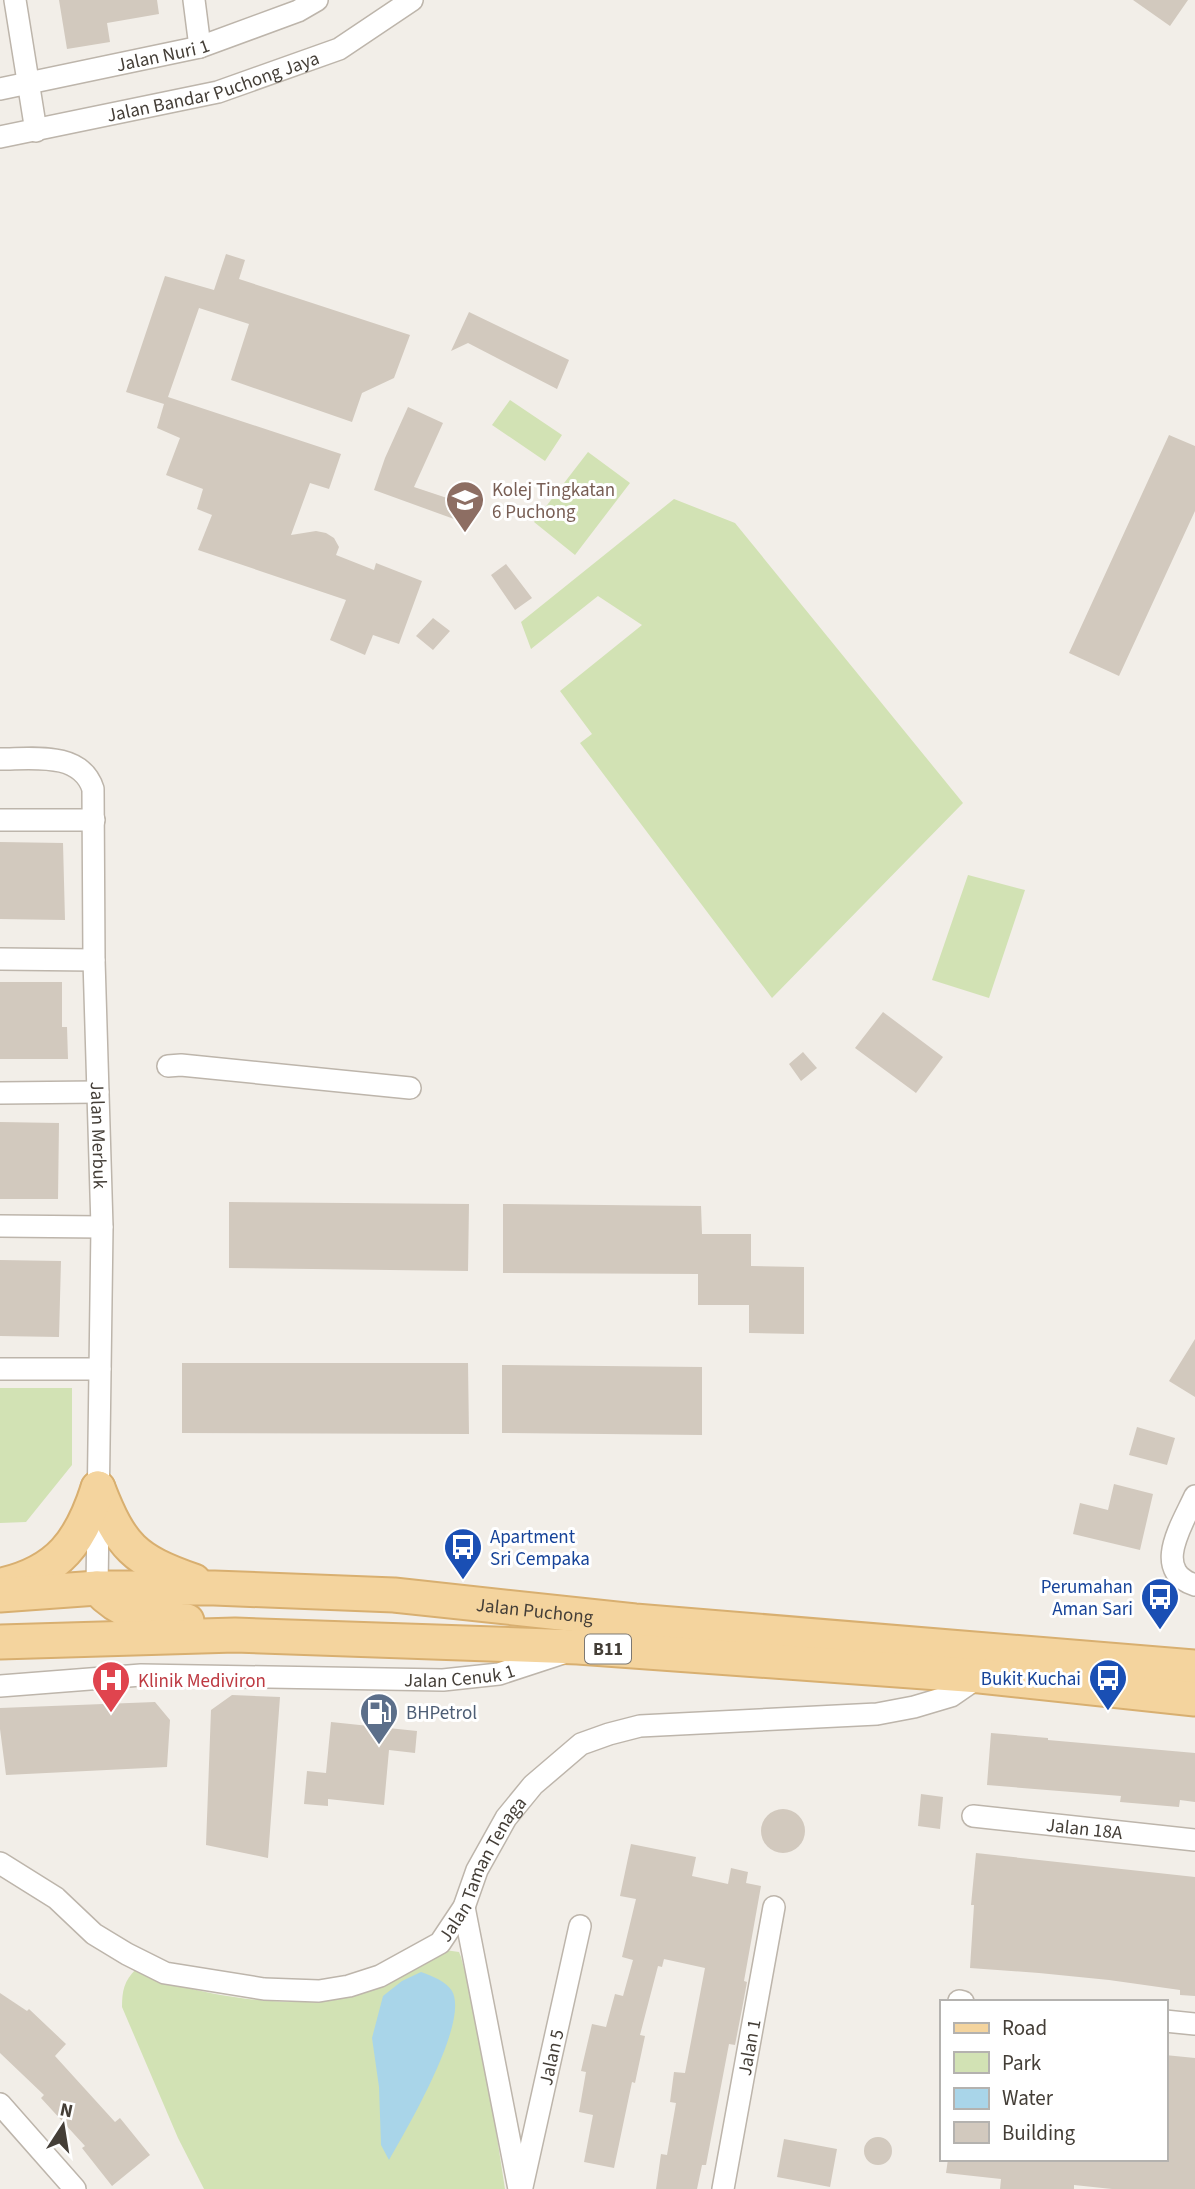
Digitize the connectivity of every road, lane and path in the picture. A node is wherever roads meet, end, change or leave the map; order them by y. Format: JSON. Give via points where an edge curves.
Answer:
{"nodes":[{"id":1,"x":15,"y":0,"type":"edge"},
{"id":2,"x":194,"y":0,"type":"edge"},
{"id":3,"x":317,"y":0,"type":"edge"},
{"id":4,"x":412,"y":0,"type":"edge"},
{"id":5,"x":201,"y":47,"type":"junction"},
{"id":6,"x":28,"y":83,"type":"junction"},
{"id":7,"x":0,"y":89,"type":"edge"},
{"id":8,"x":36,"y":131,"type":"junction"},
{"id":9,"x":0,"y":138,"type":"edge"},
{"id":10,"x":0,"y":759,"type":"edge"},
{"id":11,"x":0,"y":820,"type":"edge"},
{"id":12,"x":94,"y":820,"type":"junction"},
{"id":13,"x":0,"y":959,"type":"edge"},
{"id":14,"x":94,"y":960,"type":"junction"},
{"id":15,"x":168,"y":1066,"type":"dead end"},
{"id":16,"x":410,"y":1088,"type":"dead end"},
{"id":17,"x":98,"y":1092,"type":"junction"},
{"id":18,"x":0,"y":1093,"type":"edge"},
{"id":19,"x":0,"y":1226,"type":"edge"},
{"id":20,"x":102,"y":1227,"type":"junction"},
{"id":21,"x":0,"y":1369,"type":"edge"},
{"id":22,"x":100,"y":1369,"type":"junction"},
{"id":23,"x":99,"y":1489,"type":"junction"},
{"id":24,"x":1195,"y":1496,"type":"edge"},
{"id":25,"x":0,"y":1585,"type":"edge"},
{"id":26,"x":1195,"y":1586,"type":"edge"},
{"id":27,"x":97,"y":1588,"type":"junction"},
{"id":28,"x":214,"y":1588,"type":"junction"},
{"id":29,"x":0,"y":1595,"type":"edge"},
{"id":30,"x":0,"y":1626,"type":"edge"},
{"id":31,"x":235,"y":1635,"type":"junction"},
{"id":32,"x":0,"y":1642,"type":"edge"},
{"id":33,"x":578,"y":1647,"type":"junction"},
{"id":34,"x":1195,"y":1667,"type":"edge"},
{"id":35,"x":980,"y":1676,"type":"junction"},
{"id":36,"x":0,"y":1686,"type":"edge"},
{"id":37,"x":1195,"y":1699,"type":"edge"},
{"id":38,"x":973,"y":1816,"type":"dead end"},
{"id":39,"x":1195,"y":1840,"type":"edge"},
{"id":40,"x":0,"y":1863,"type":"edge"},
{"id":41,"x":464,"y":1907,"type":"junction"},
{"id":42,"x":774,"y":1907,"type":"dead end"},
{"id":43,"x":580,"y":1926,"type":"dead end"},
{"id":44,"x":440,"y":1943,"type":"junction"},
{"id":45,"x":474,"y":1966,"type":"junction"},
{"id":46,"x":1167,"y":2021,"type":"edge"},
{"id":47,"x":1195,"y":2024,"type":"edge"},
{"id":48,"x":0,"y":2104,"type":"edge"},
{"id":49,"x":75,"y":2189,"type":"edge"},
{"id":50,"x":520,"y":2189,"type":"edge"},
{"id":51,"x":723,"y":2189,"type":"edge"}],
"edges":[{"from":1,"to":6,"type":"street"},
{"from":2,"to":5,"type":"street"},
{"from":3,"to":5,"type":"street","name":"Jalan Nuri 1"},
{"from":4,"to":8,"type":"street","name":"Jalan Bandar Puchong Jaya","via":[[339,49],[218,92]]},
{"from":5,"to":6,"type":"street","name":"Jalan Nuri 1"},
{"from":6,"to":7,"type":"street","name":"Jalan Nuri 1"},
{"from":6,"to":8,"type":"street"},
{"from":8,"to":9,"type":"street","name":"Jalan Bandar Puchong Jaya"},
{"from":10,"to":12,"type":"street","name":"Jalan Merbuk","via":[[62,761],[83,771],[93,789]]},
{"from":11,"to":12,"type":"street"},
{"from":12,"to":14,"type":"street","name":"Jalan Merbuk"},
{"from":13,"to":14,"type":"street"},
{"from":14,"to":17,"type":"street","name":"Jalan Merbuk"},
{"from":15,"to":16,"type":"street"},
{"from":17,"to":18,"type":"street"},
{"from":17,"to":20,"type":"street","name":"Jalan Merbuk"},
{"from":19,"to":20,"type":"street"},
{"from":20,"to":22,"type":"street","name":"Jalan Merbuk"},
{"from":21,"to":22,"type":"street"},
{"from":22,"to":23,"type":"street","name":"Jalan Merbuk"},
{"from":23,"to":25,"type":"main road","via":[[75,1542],[54,1563]]},
{"from":23,"to":27,"type":"street","name":"Jalan Merbuk"},
{"from":23,"to":28,"type":"main road","via":[[111,1520],[131,1550],[173,1574]]},
{"from":24,"to":26,"type":"street","via":[[1171,1555],[1173,1570]]},
{"from":27,"to":28,"type":"main road","name":"Jalan Puchong","number":"B11"},
{"from":27,"to":29,"type":"main road","name":"Jalan Puchong","number":"B11"},
{"from":27,"to":30,"type":"main road","via":[[84,1607],[67,1617]]},
{"from":27,"to":31,"type":"main road","via":[[112,1604],[134,1614],[213,1625]]},
{"from":28,"to":34,"type":"main road","name":"Jalan Puchong","number":"B11","via":[[394,1595],[635,1621]]},
{"from":31,"to":32,"type":"main road","name":"Jalan Puchong","number":"B11"},
{"from":31,"to":33,"type":"main road","name":"Jalan Puchong","number":"B11"},
{"from":33,"to":35,"type":"main road","name":"Jalan Puchong","number":"B11"},
{"from":33,"to":36,"type":"street","name":"Jalan Cenuk 1","via":[[499,1674],[443,1680],[141,1675]]},
{"from":35,"to":37,"type":"main road","name":"Jalan Puchong","number":"B11"},
{"from":35,"to":41,"type":"street","name":"Jalan Taman Tenaga","via":[[951,1696],[877,1714],[640,1726],[581,1744],[533,1785],[506,1818],[477,1870]]},
{"from":38,"to":39,"type":"street","name":"Jalan 18A"},
{"from":40,"to":44,"type":"street","name":"Jalan Taman Tenaga","via":[[56,1898],[94,1934],[127,1954],[165,1973],[208,1981],[319,1991],[380,1976]]},
{"from":41,"to":44,"type":"street","name":"Jalan Taman Tenaga"},
{"from":41,"to":45,"type":"street","name":"Jalan 5"},
{"from":42,"to":51,"type":"street","name":"Jalan 1"},
{"from":43,"to":50,"type":"street","name":"Jalan 5"},
{"from":44,"to":45,"type":"street","via":[[459,1944]]},
{"from":45,"to":50,"type":"street","name":"Jalan 5"},
{"from":46,"to":47,"type":"street"},
{"from":48,"to":49,"type":"street"}]}
